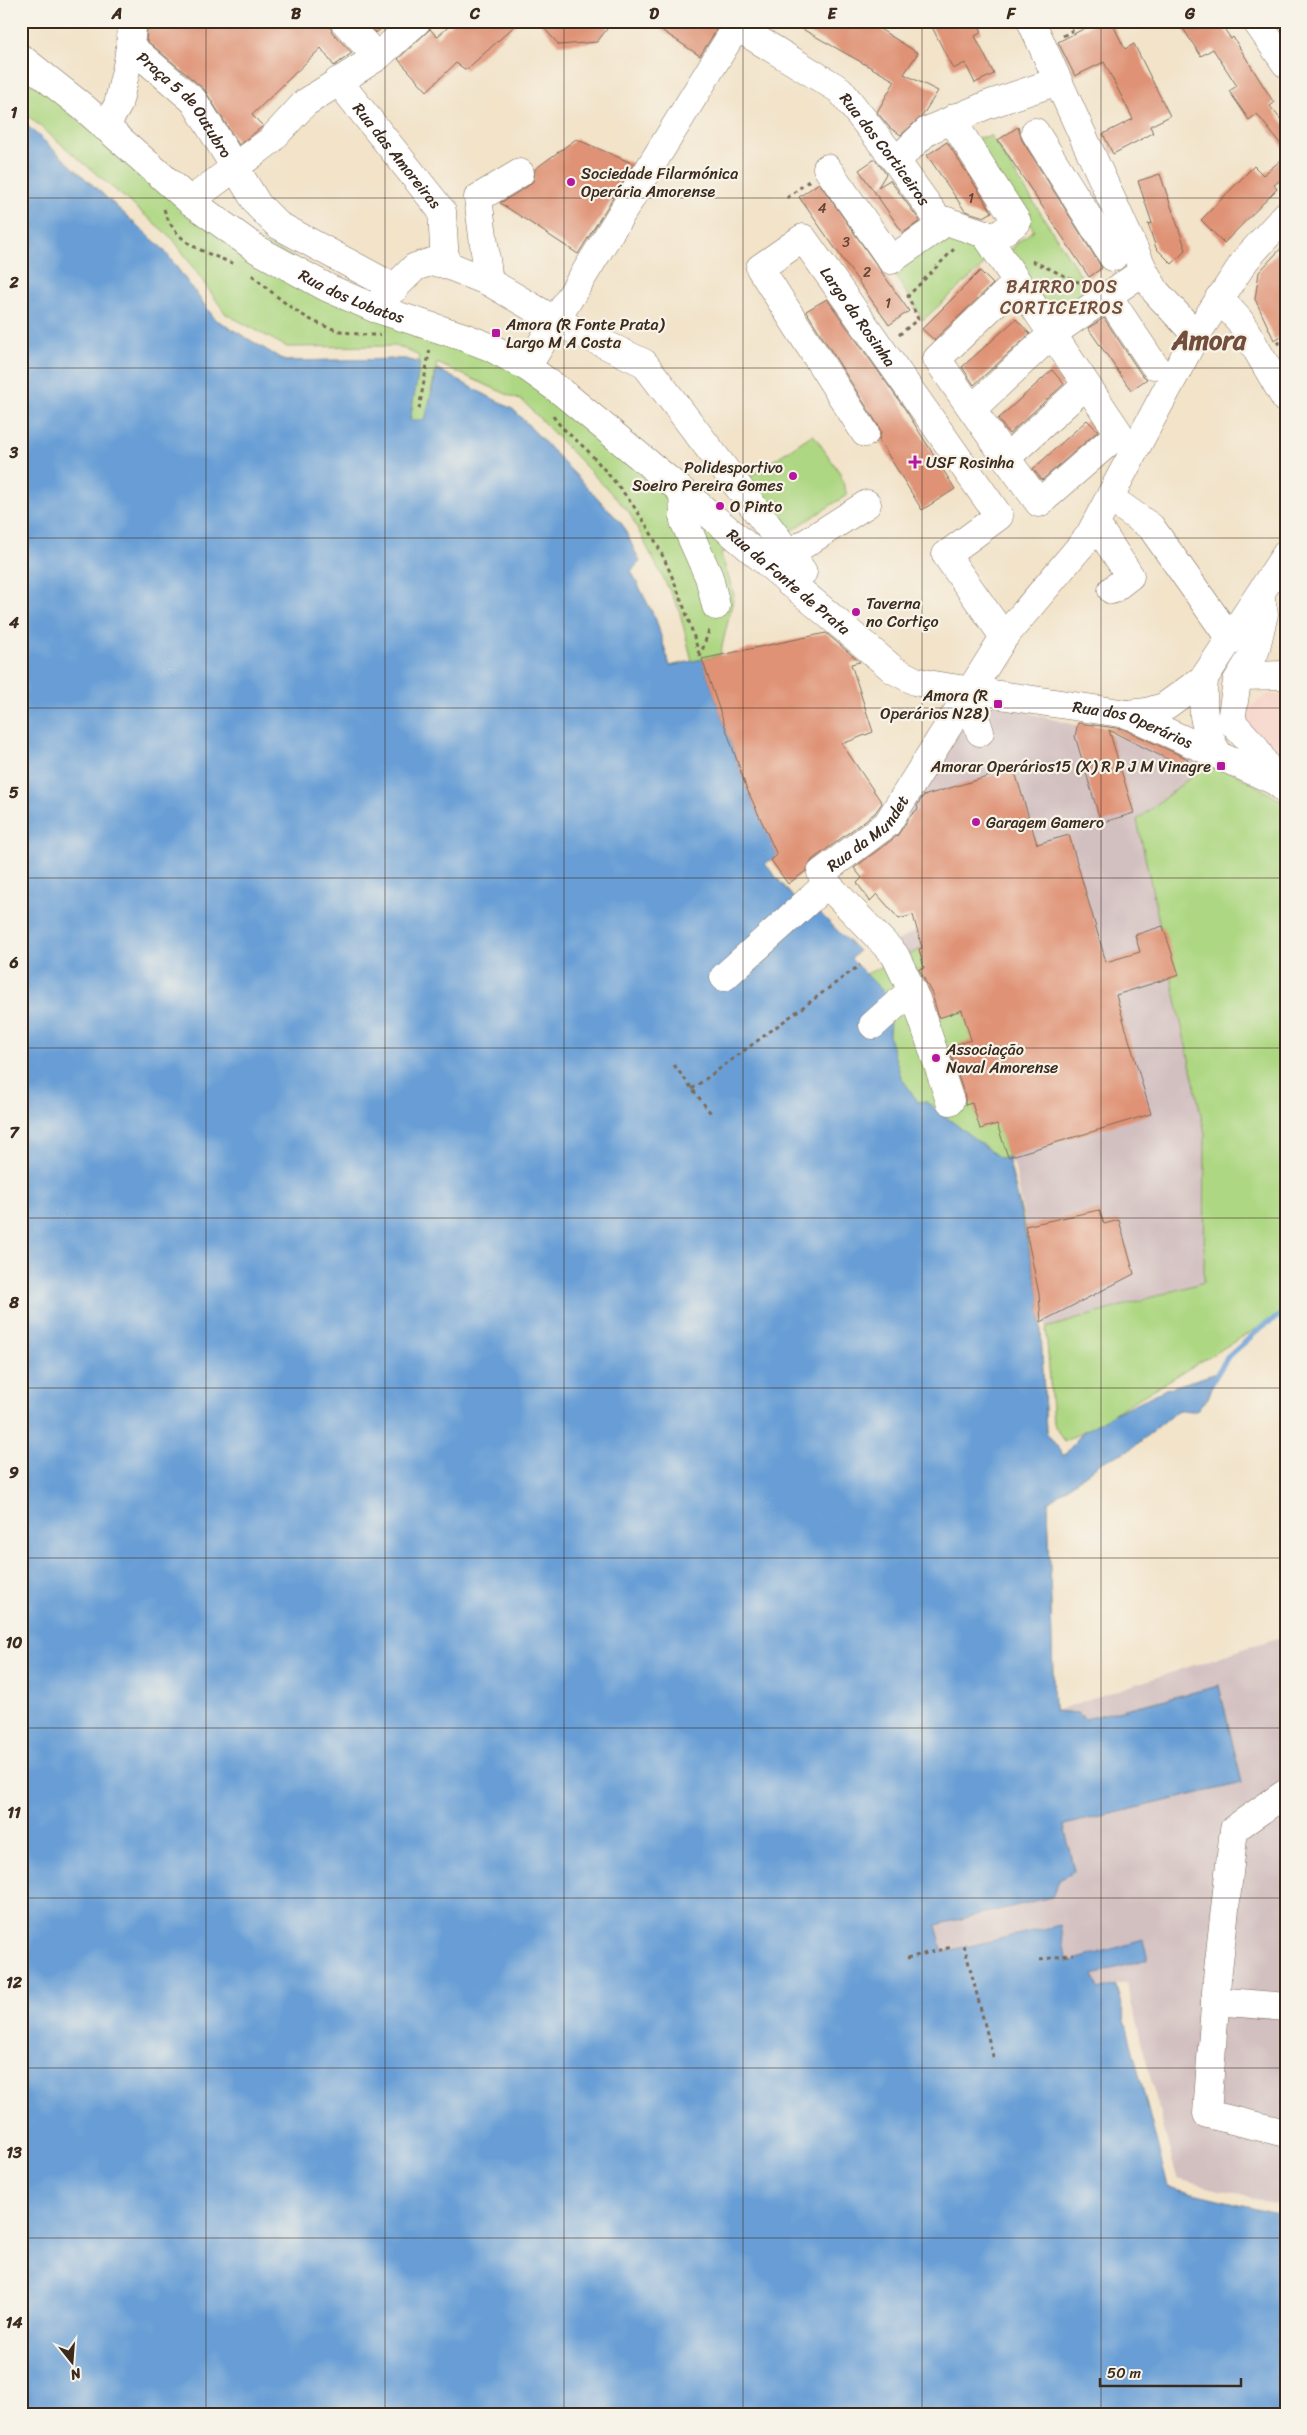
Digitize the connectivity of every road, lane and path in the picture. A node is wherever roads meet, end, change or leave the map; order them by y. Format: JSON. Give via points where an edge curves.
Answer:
{"nodes":[{"id":1,"x":344,"y":21,"type":"edge"},
{"id":2,"x":417,"y":21,"type":"edge"},
{"id":3,"x":1031,"y":21,"type":"edge"},
{"id":4,"x":1088,"y":21,"type":"edge"},
{"id":5,"x":1256,"y":21,"type":"edge"},
{"id":6,"x":739,"y":24,"type":"edge"},
{"id":7,"x":132,"y":34,"type":"edge"},
{"id":8,"x":1043,"y":48,"type":"junction"},
{"id":9,"x":377,"y":57,"type":"junction"},
{"id":10,"x":21,"y":58,"type":"edge"},
{"id":11,"x":1286,"y":64,"type":"edge"},
{"id":12,"x":338,"y":81,"type":"junction"},
{"id":13,"x":1058,"y":81,"type":"junction"},
{"id":14,"x":956,"y":117,"type":"junction"},
{"id":15,"x":105,"y":127,"type":"junction"},
{"id":16,"x":1035,"y":132,"type":"dead end"},
{"id":17,"x":896,"y":160,"type":"junction"},
{"id":18,"x":234,"y":168,"type":"junction"},
{"id":19,"x":827,"y":168,"type":"dead end"},
{"id":20,"x":520,"y":172,"type":"dead end"},
{"id":21,"x":1101,"y":179,"type":"junction"},
{"id":22,"x":1075,"y":196,"type":"junction"},
{"id":23,"x":190,"y":201,"type":"junction"},
{"id":24,"x":161,"y":202,"type":"dead end"},
{"id":25,"x":1286,"y":215,"type":"edge"},
{"id":26,"x":947,"y":221,"type":"junction"},
{"id":27,"x":982,"y":236,"type":"junction"},
{"id":28,"x":1113,"y":257,"type":"dead end"},
{"id":29,"x":445,"y":264,"type":"junction"},
{"id":30,"x":242,"y":268,"type":"dead end"},
{"id":31,"x":247,"y":270,"type":"dead end"},
{"id":32,"x":1022,"y":270,"type":"junction"},
{"id":33,"x":1144,"y":271,"type":"junction"},
{"id":34,"x":490,"y":282,"type":"junction"},
{"id":35,"x":394,"y":288,"type":"junction"},
{"id":36,"x":1108,"y":296,"type":"junction"},
{"id":37,"x":1219,"y":298,"type":"junction"},
{"id":38,"x":374,"y":308,"type":"junction"},
{"id":39,"x":556,"y":321,"type":"junction"},
{"id":40,"x":1052,"y":334,"type":"junction"},
{"id":41,"x":387,"y":335,"type":"dead end"},
{"id":42,"x":1196,"y":336,"type":"junction"},
{"id":43,"x":431,"y":342,"type":"dead end"},
{"id":44,"x":881,"y":349,"type":"junction"},
{"id":45,"x":1154,"y":365,"type":"dead end"},
{"id":46,"x":527,"y":368,"type":"junction"},
{"id":47,"x":1086,"y":385,"type":"junction"},
{"id":48,"x":1286,"y":400,"type":"edge"},
{"id":49,"x":419,"y":409,"type":"dead end"},
{"id":50,"x":972,"y":409,"type":"junction"},
{"id":51,"x":551,"y":412,"type":"dead end"},
{"id":52,"x":865,"y":433,"type":"dead end"},
{"id":53,"x":1006,"y":458,"type":"junction"},
{"id":54,"x":683,"y":492,"type":"junction"},
{"id":55,"x":1110,"y":498,"type":"junction"},
{"id":56,"x":867,"y":504,"type":"dead end"},
{"id":57,"x":1096,"y":524,"type":"junction"},
{"id":58,"x":789,"y":554,"type":"junction"},
{"id":59,"x":1286,"y":554,"type":"edge"},
{"id":60,"x":789,"y":583,"type":"junction"},
{"id":61,"x":1112,"y":590,"type":"dead end"},
{"id":62,"x":1260,"y":595,"type":"junction"},
{"id":63,"x":716,"y":606,"type":"joint"},
{"id":64,"x":1004,"y":637,"type":"junction"},
{"id":65,"x":1231,"y":640,"type":"junction"},
{"id":66,"x":1286,"y":675,"type":"edge"},
{"id":67,"x":1241,"y":676,"type":"junction"},
{"id":68,"x":1204,"y":678,"type":"junction"},
{"id":69,"x":966,"y":694,"type":"junction"},
{"id":70,"x":1128,"y":714,"type":"junction"},
{"id":71,"x":980,"y":732,"type":"dead end"},
{"id":72,"x":1219,"y":755,"type":"junction"},
{"id":73,"x":1281,"y":785,"type":"edge"},
{"id":74,"x":827,"y":884,"type":"junction"},
{"id":75,"x":860,"y":965,"type":"dead end"},
{"id":76,"x":724,"y":977,"type":"dead end"},
{"id":77,"x":912,"y":990,"type":"junction"},
{"id":78,"x":874,"y":1025,"type":"dead end"},
{"id":79,"x":674,"y":1066,"type":"dead end"},
{"id":80,"x":692,"y":1089,"type":"junction"},
{"id":81,"x":950,"y":1101,"type":"dead end"},
{"id":82,"x":713,"y":1116,"type":"dead end"},
{"id":83,"x":1286,"y":1793,"type":"edge"},
{"id":84,"x":964,"y":1946,"type":"dead end"},
{"id":85,"x":952,"y":1947,"type":"dead end"},
{"id":86,"x":1073,"y":1954,"type":"dead end"},
{"id":87,"x":907,"y":1958,"type":"dead end"},
{"id":88,"x":1040,"y":1960,"type":"dead end"},
{"id":89,"x":1215,"y":2001,"type":"junction"},
{"id":90,"x":1286,"y":2006,"type":"edge"},
{"id":91,"x":994,"y":2060,"type":"dead end"},
{"id":92,"x":1286,"y":2133,"type":"edge"}],
"edges":[{"from":1,"to":9,"type":"street"},
{"from":2,"to":9,"type":"street"},
{"from":3,"to":8,"type":"street"},
{"from":4,"to":8,"type":"path"},
{"from":5,"to":11,"type":"street"},
{"from":6,"to":17,"type":"street","name":"Rua dos Corticeiros","via":[[840,90]]},
{"from":6,"to":39,"type":"street"},
{"from":7,"to":15,"type":"street","via":[[118,105]]},
{"from":7,"to":18,"type":"street","name":"Praça 5 de Outubro","via":[[194,101]]},
{"from":8,"to":13,"type":"street"},
{"from":9,"to":12,"type":"street"},
{"from":10,"to":15,"type":"street"},
{"from":12,"to":18,"type":"street","via":[[306,103],[270,141]]},
{"from":12,"to":29,"type":"street","name":"Rua das Amoreiras","via":[[442,211]]},
{"from":13,"to":14,"type":"street"},
{"from":13,"to":21,"type":"street"},
{"from":14,"to":17,"type":"street","via":[[927,131]]},
{"from":14,"to":27,"type":"street","via":[[957,128],[1017,222]]},
{"from":15,"to":23,"type":"street"},
{"from":16,"to":22,"type":"street"},
{"from":17,"to":26,"type":"street","name":"Rua dos Corticeiros","via":[[937,218]]},
{"from":18,"to":23,"type":"street"},
{"from":18,"to":35,"type":"street","name":"Rua dos Lobatos","via":[[258,205],[278,224]]},
{"from":19,"to":26,"type":"street","via":[[891,260]]},
{"from":20,"to":34,"type":"street","via":[[478,198]]},
{"from":21,"to":22,"type":"street"},
{"from":21,"to":33,"type":"street"},
{"from":22,"to":28,"type":"street"},
{"from":23,"to":38,"type":"street","name":"Rua dos Lobatos","via":[[258,250],[328,288]]},
{"from":24,"to":30,"type":"path","via":[[175,233],[182,239]]},
{"from":25,"to":37,"type":"street","via":[[1246,259]]},
{"from":26,"to":27,"type":"street","name":"Rua dos Corticeiros"},
{"from":27,"to":32,"type":"street"},
{"from":27,"to":44,"type":"path","via":[[908,296],[918,319]]},
{"from":29,"to":34,"type":"street"},
{"from":29,"to":35,"type":"street","via":[[431,262],[415,267]]},
{"from":31,"to":41,"type":"path","via":[[319,325],[362,336]]},
{"from":32,"to":36,"type":"path"},
{"from":32,"to":40,"type":"street"},
{"from":32,"to":50,"type":"street","via":[[937,359]]},
{"from":33,"to":36,"type":"street"},
{"from":33,"to":42,"type":"street","via":[[1156,292]]},
{"from":34,"to":39,"type":"street"},
{"from":35,"to":38,"type":"street"},
{"from":36,"to":40,"type":"street"},
{"from":36,"to":45,"type":"street"},
{"from":37,"to":42,"type":"street"},
{"from":37,"to":48,"type":"street","via":[[1240,321]]},
{"from":38,"to":46,"type":"street","name":"Rua dos Lobatos","via":[[490,347]]},
{"from":39,"to":46,"type":"street"},
{"from":39,"to":58,"type":"street","via":[[644,363]]},
{"from":40,"to":47,"type":"street"},
{"from":40,"to":50,"type":"street"},
{"from":42,"to":55,"type":"street"},
{"from":43,"to":49,"type":"path"},
{"from":44,"to":52,"type":"street","name":"Largo da Rosinha","via":[[803,238],[760,268]]},
{"from":44,"to":64,"type":"street","name":"Largo da Rosinha","via":[[999,516],[946,556]]},
{"from":46,"to":54,"type":"street","name":"Rua da Fonte de Prata","via":[[563,393]]},
{"from":47,"to":53,"type":"street"},
{"from":47,"to":53,"type":"street","via":[[1119,433],[1039,503]]},
{"from":50,"to":53,"type":"street"},
{"from":51,"to":63,"type":"path","via":[[641,516],[673,581],[700,657]]},
{"from":54,"to":60,"type":"street","name":"Rua da Fonte de Prata"},
{"from":54,"to":63,"type":"street","via":[[684,521],[709,577]]},
{"from":55,"to":57,"type":"street"},
{"from":55,"to":65,"type":"street","via":[[1151,527]]},
{"from":56,"to":58,"type":"street"},
{"from":57,"to":61,"type":"street","via":[[1130,576]]},
{"from":57,"to":64,"type":"street"},
{"from":58,"to":60,"type":"street","via":[[803,572]]},
{"from":59,"to":62,"type":"street"},
{"from":60,"to":69,"type":"street","name":"Rua da Fonte de Prata","via":[[894,670],[915,681]]},
{"from":62,"to":65,"type":"street"},
{"from":62,"to":67,"type":"street","via":[[1264,614],[1255,652]]},
{"from":64,"to":69,"type":"street"},
{"from":65,"to":68,"type":"street"},
{"from":66,"to":67,"type":"street"},
{"from":67,"to":73,"type":"street","via":[[1231,721],[1254,746]]},
{"from":68,"to":70,"type":"street","via":[[1164,707]]},
{"from":68,"to":72,"type":"street","via":[[1202,706],[1205,725]]},
{"from":69,"to":70,"type":"street","name":"Rua dos Operários"},
{"from":69,"to":71,"type":"street"},
{"from":69,"to":74,"type":"street","name":"Rua da Mundet","via":[[887,824],[821,873]]},
{"from":70,"to":72,"type":"street","name":"Rua dos Operários"},
{"from":72,"to":73,"type":"street","name":"Rua dos Operários"},
{"from":74,"to":76,"type":"street"},
{"from":74,"to":77,"type":"street","name":"Rua da Mundet","via":[[897,959]]},
{"from":75,"to":80,"type":"path"},
{"from":77,"to":78,"type":"street"},
{"from":77,"to":81,"type":"street","name":"Rua da Mundet"},
{"from":79,"to":80,"type":"path"},
{"from":80,"to":82,"type":"path"},
{"from":83,"to":89,"type":"street","via":[[1234,1829]]},
{"from":84,"to":91,"type":"path"},
{"from":85,"to":87,"type":"path"},
{"from":86,"to":88,"type":"path"},
{"from":89,"to":90,"type":"street"},
{"from":89,"to":92,"type":"street","via":[[1207,2114]]}]}
